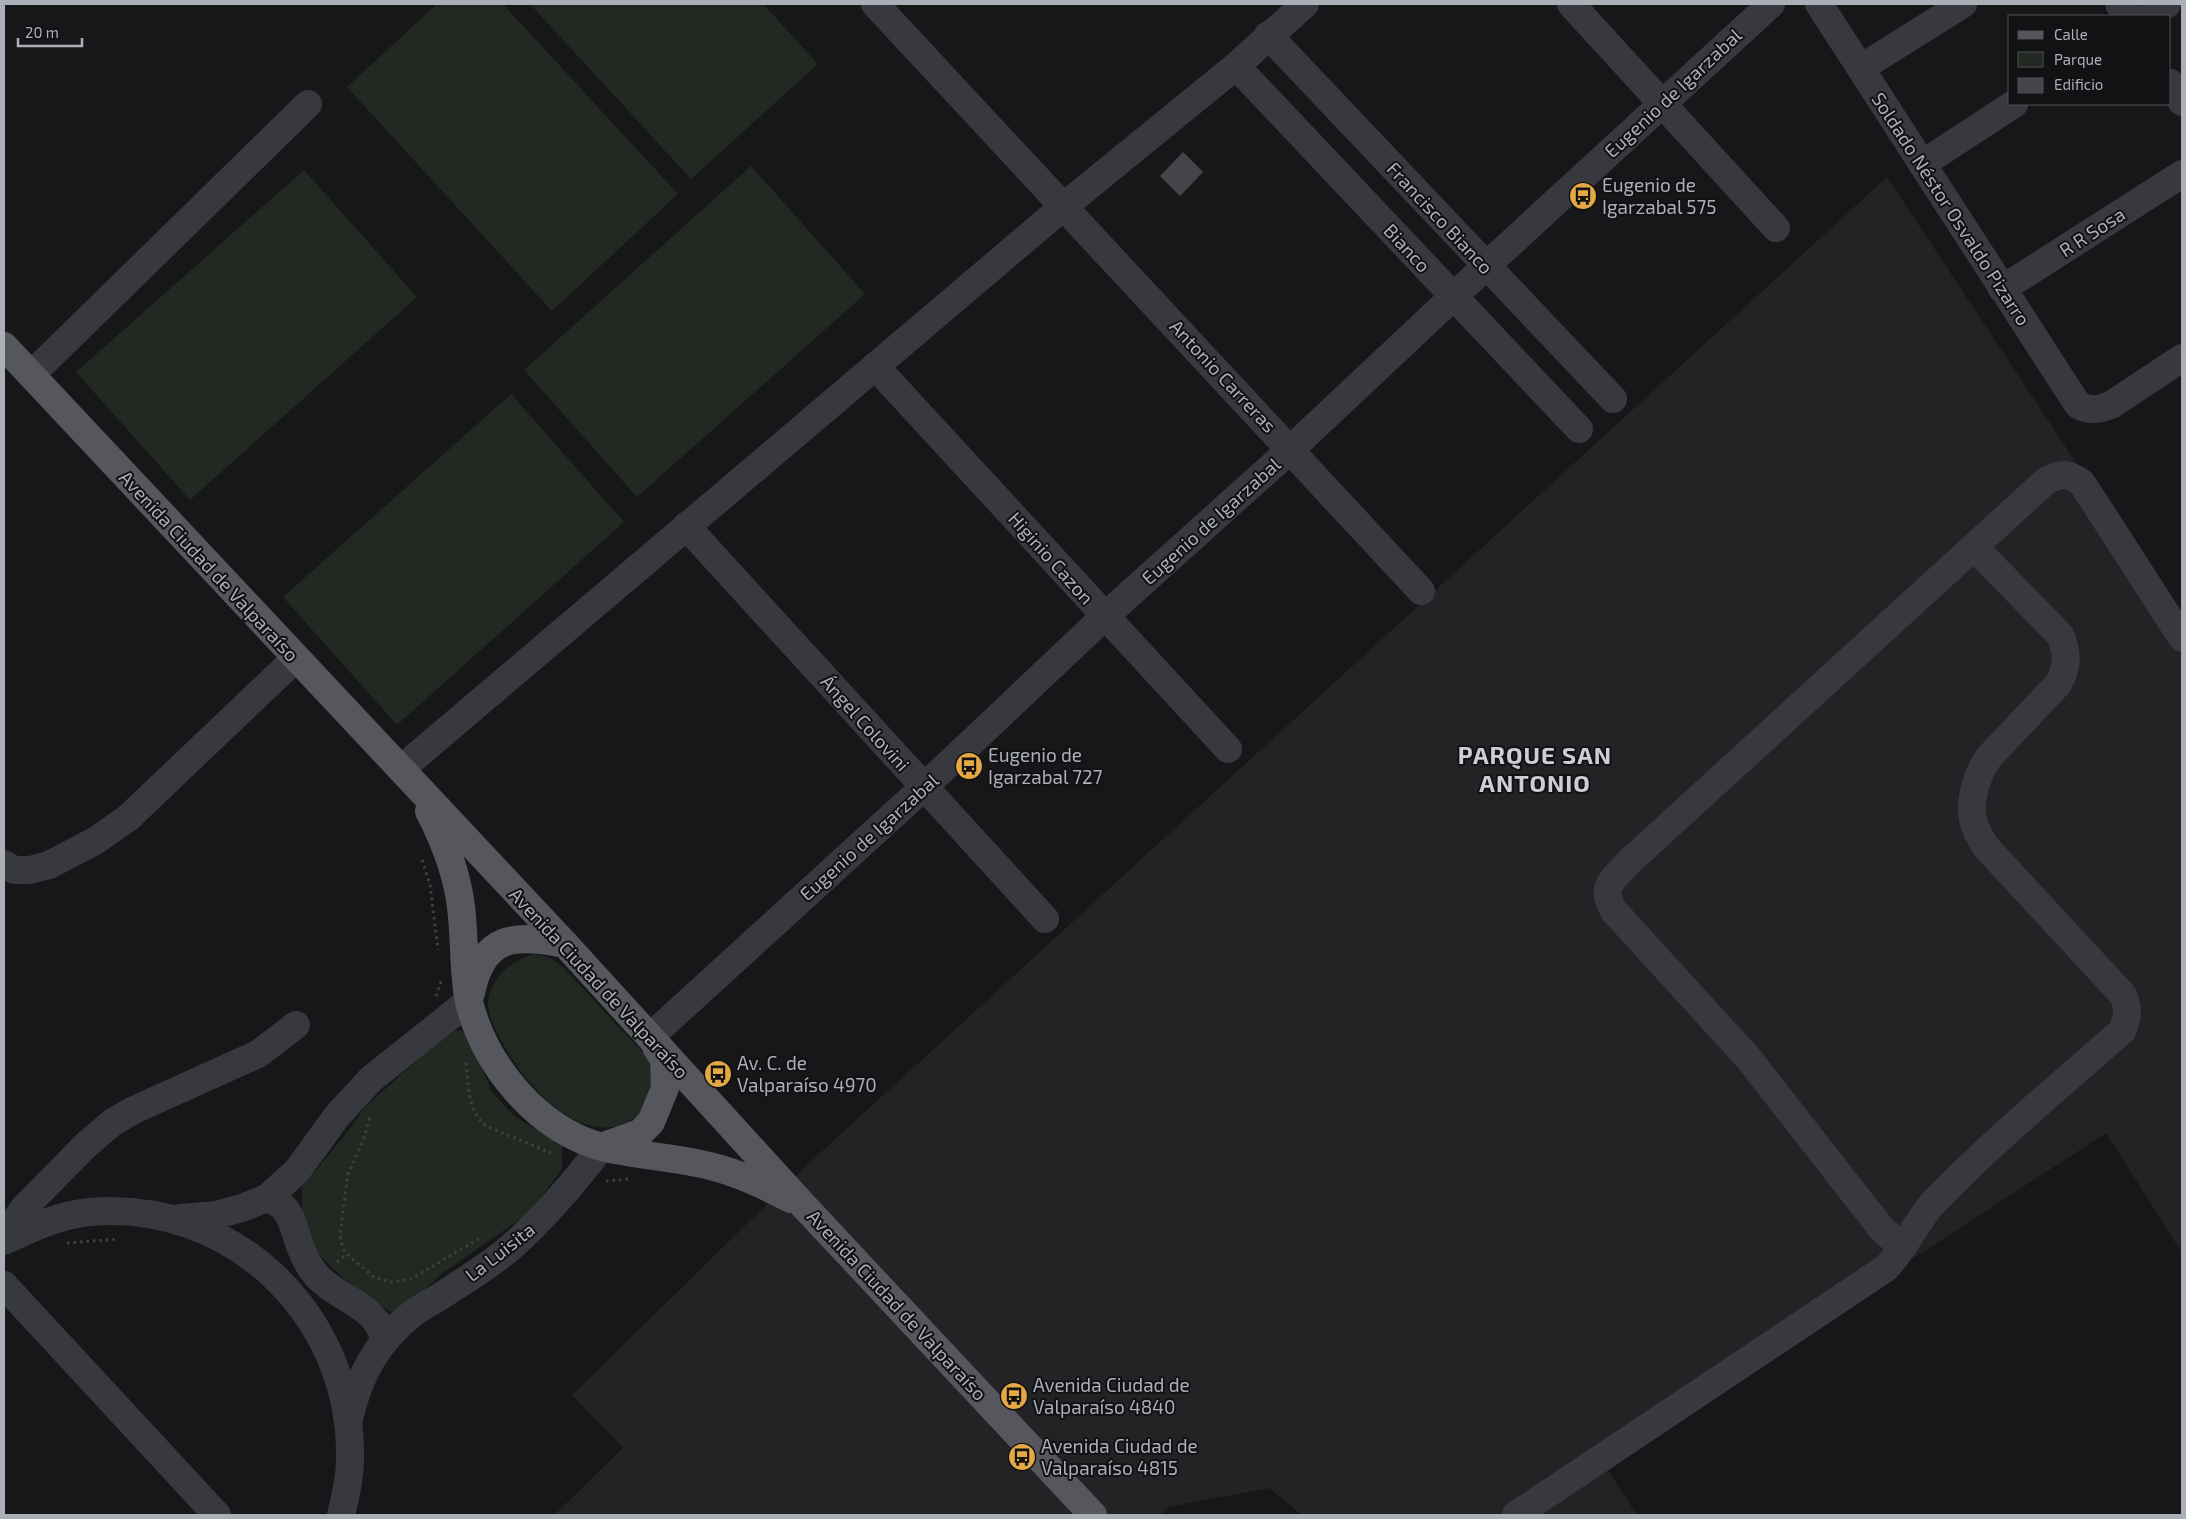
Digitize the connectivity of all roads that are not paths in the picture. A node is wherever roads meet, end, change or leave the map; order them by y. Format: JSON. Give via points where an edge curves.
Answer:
{"nodes":[{"id":1,"x":875,"y":4,"type":"edge"},
{"id":2,"x":1304,"y":4,"type":"edge"},
{"id":3,"x":1571,"y":4,"type":"edge"},
{"id":4,"x":1770,"y":4,"type":"edge"},
{"id":5,"x":1820,"y":4,"type":"edge"},
{"id":6,"x":1963,"y":4,"type":"edge"},
{"id":7,"x":2119,"y":4,"type":"edge"},
{"id":8,"x":2167,"y":4,"type":"edge"},
{"id":9,"x":2126,"y":15,"type":"edge"},
{"id":10,"x":2149,"y":15,"type":"edge"},
{"id":11,"x":1268,"y":35,"type":"junction"},
{"id":12,"x":1236,"y":66,"type":"junction"},
{"id":13,"x":1861,"y":68,"type":"junction"},
{"id":14,"x":2171,"y":85,"type":"edge"},
{"id":15,"x":2182,"y":102,"type":"edge"},
{"id":16,"x":308,"y":104,"type":"dead end"},
{"id":17,"x":1661,"y":104,"type":"junction"},
{"id":18,"x":2012,"y":105,"type":"edge"},
{"id":19,"x":1922,"y":164,"type":"junction"},
{"id":20,"x":2182,"y":174,"type":"edge"},
{"id":21,"x":1063,"y":207,"type":"junction"},
{"id":22,"x":1776,"y":228,"type":"dead end"},
{"id":23,"x":1486,"y":266,"type":"junction"},
{"id":24,"x":2002,"y":289,"type":"junction"},
{"id":25,"x":1454,"y":297,"type":"junction"},
{"id":26,"x":6,"y":352,"type":"edge"},
{"id":27,"x":2182,"y":358,"type":"edge"},
{"id":28,"x":875,"y":366,"type":"junction"},
{"id":29,"x":31,"y":375,"type":"junction"},
{"id":30,"x":1613,"y":399,"type":"dead end"},
{"id":31,"x":1579,"y":430,"type":"dead end"},
{"id":32,"x":1291,"y":449,"type":"junction"},
{"id":33,"x":686,"y":526,"type":"junction"},
{"id":34,"x":1974,"y":547,"type":"junction"},
{"id":35,"x":1422,"y":591,"type":"dead end"},
{"id":36,"x":1104,"y":617,"type":"junction"},
{"id":37,"x":2182,"y":638,"type":"edge"},
{"id":38,"x":296,"y":658,"type":"junction"},
{"id":39,"x":1228,"y":749,"type":"dead end"},
{"id":40,"x":408,"y":777,"type":"junction"},
{"id":41,"x":924,"y":788,"type":"junction"},
{"id":42,"x":4,"y":864,"type":"edge"},
{"id":43,"x":1045,"y":919,"type":"dead end"},
{"id":44,"x":565,"y":944,"type":"junction"},
{"id":45,"x":469,"y":1001,"type":"junction"},
{"id":46,"x":296,"y":1025,"type":"dead end"},
{"id":47,"x":650,"y":1037,"type":"junction"},
{"id":48,"x":602,"y":1146,"type":"junction"},
{"id":49,"x":266,"y":1198,"type":"junction"},
{"id":50,"x":802,"y":1204,"type":"junction"},
{"id":51,"x":242,"y":1208,"type":"junction"},
{"id":52,"x":167,"y":1219,"type":"junction"},
{"id":53,"x":4,"y":1235,"type":"edge"},
{"id":54,"x":4,"y":1241,"type":"edge"},
{"id":55,"x":1904,"y":1245,"type":"junction"},
{"id":56,"x":243,"y":1252,"type":"junction"},
{"id":57,"x":4,"y":1285,"type":"edge"},
{"id":58,"x":377,"y":1350,"type":"junction"},
{"id":59,"x":330,"y":1353,"type":"junction"},
{"id":60,"x":348,"y":1425,"type":"junction"},
{"id":61,"x":217,"y":1515,"type":"edge"},
{"id":62,"x":341,"y":1515,"type":"edge"},
{"id":63,"x":1093,"y":1515,"type":"edge"},
{"id":64,"x":1516,"y":1515,"type":"edge"}],
"edges":[{"from":1,"to":21,"type":"street","name":"Antonio Carreras"},
{"from":2,"to":11,"type":"street"},
{"from":3,"to":17,"type":"street"},
{"from":4,"to":17,"type":"street","name":"Eugenio de Igarzabal"},
{"from":5,"to":13,"type":"street","name":"Soldado Néstor Osvaldo Pizarro"},
{"from":6,"to":13,"type":"street"},
{"from":7,"to":9,"type":"street"},
{"from":8,"to":10,"type":"street"},
{"from":11,"to":12,"type":"street"},
{"from":11,"to":23,"type":"street","name":"Francisco Bianco"},
{"from":12,"to":21,"type":"street"},
{"from":12,"to":25,"type":"street","name":"Bianco"},
{"from":13,"to":19,"type":"street","name":"Soldado Néstor Osvaldo Pizarro"},
{"from":14,"to":15,"type":"street"},
{"from":16,"to":29,"type":"street"},
{"from":17,"to":22,"type":"street"},
{"from":17,"to":23,"type":"street","name":"Eugenio de Igarzabal"},
{"from":18,"to":19,"type":"street"},
{"from":19,"to":24,"type":"street","name":"Soldado Néstor Osvaldo Pizarro"},
{"from":20,"to":24,"type":"street","name":"R R Sosa"},
{"from":21,"to":28,"type":"street"},
{"from":21,"to":32,"type":"street","name":"Antonio Carreras"},
{"from":23,"to":25,"type":"street","name":"Eugenio de Igarzabal"},
{"from":23,"to":30,"type":"street","name":"Francisco Bianco"},
{"from":24,"to":27,"type":"street","name":"Soldado Néstor Osvaldo Pizarro","via":[[2072,398],[2086,409],[2111,405]]},
{"from":25,"to":31,"type":"street","name":"Bianco"},
{"from":25,"to":32,"type":"street","name":"Eugenio de Igarzabal"},
{"from":26,"to":29,"type":"main road","name":"Avenida Ciudad de Valparaíso"},
{"from":28,"to":33,"type":"street"},
{"from":28,"to":36,"type":"street","name":"Higinio Cazon"},
{"from":29,"to":38,"type":"main road","name":"Avenida Ciudad de Valparaíso"},
{"from":32,"to":35,"type":"street","name":"Antonio Carreras"},
{"from":32,"to":36,"type":"street","name":"Eugenio de Igarzabal"},
{"from":33,"to":40,"type":"street"},
{"from":33,"to":41,"type":"street","name":"Ángel Colovini"},
{"from":34,"to":37,"type":"street","via":[[2048,480],[2058,475],[2072,475],[2082,483]]},
{"from":34,"to":55,"type":"street","via":[[2060,635],[2067,661],[2058,684],[1982,767],[1972,807],[1975,827],[1985,846],[2123,995],[2128,1018],[2122,1031],[1972,1164],[1931,1206]]},
{"from":34,"to":55,"type":"street","via":[[1630,862],[1613,879],[1606,892],[1607,901],[1614,911],[1750,1059],[1881,1228]]},
{"from":36,"to":39,"type":"street","name":"Higinio Cazon"},
{"from":36,"to":41,"type":"street","name":"Eugenio de Igarzabal"},
{"from":38,"to":40,"type":"main road","name":"Avenida Ciudad de Valparaíso"},
{"from":38,"to":42,"type":"street","via":[[128,818],[95,841],[49,865],[14,870]]},
{"from":40,"to":44,"type":"main road","name":"Avenida Ciudad de Valparaíso"},
{"from":40,"to":45,"type":"main road","name":"Avenida Ciudad de Valparaíso","via":[[443,838],[456,878]]},
{"from":41,"to":43,"type":"street","name":"Ángel Colovini"},
{"from":41,"to":47,"type":"street","name":"Eugenio de Igarzabal"},
{"from":44,"to":45,"type":"main road","via":[[509,940],[492,950],[478,966]]},
{"from":44,"to":47,"type":"main road","name":"Avenida Ciudad de Valparaíso"},
{"from":45,"to":48,"type":"main road","name":"Avenida Ciudad de Valparaíso","via":[[492,1058],[518,1093],[542,1116]]},
{"from":45,"to":49,"type":"street","name":"La Luisita","via":[[371,1079],[337,1116],[297,1171]]},
{"from":46,"to":53,"type":"street","via":[[258,1054],[113,1122],[25,1207]]},
{"from":47,"to":48,"type":"main road","via":[[664,1060],[665,1088],[658,1108],[640,1133]]},
{"from":47,"to":50,"type":"main road","name":"Avenida Ciudad de Valparaíso"},
{"from":48,"to":50,"type":"main road","name":"Avenida Ciudad de Valparaíso","via":[[711,1166],[750,1179]]},
{"from":48,"to":58,"type":"street","name":"La Luisita","via":[[538,1221],[490,1242]]},
{"from":49,"to":51,"type":"street","name":"La Luisita"},
{"from":49,"to":58,"type":"street","via":[[285,1208],[307,1263],[318,1277],[370,1314],[383,1332]]},
{"from":50,"to":63,"type":"main road","name":"Avenida Ciudad de Valparaíso"},
{"from":51,"to":52,"type":"street","name":"La Luisita","via":[[216,1215]]},
{"from":51,"to":56,"type":"street","via":[[236,1216],[235,1227]]},
{"from":52,"to":54,"type":"street","name":"La Luisita","via":[[144,1213],[88,1212],[58,1218]]},
{"from":52,"to":56,"type":"street","name":"La Luisita","via":[[196,1227]]},
{"from":55,"to":64,"type":"street","via":[[1886,1268]]},
{"from":56,"to":59,"type":"street","name":"La Luisita","via":[[290,1290]]},
{"from":57,"to":61,"type":"street"},
{"from":58,"to":59,"type":"street","via":[[359,1365],[348,1365]]},
{"from":58,"to":60,"type":"street","name":"La Luisita","via":[[355,1392]]},
{"from":59,"to":60,"type":"street","name":"La Luisita"},
{"from":60,"to":62,"type":"street","name":"La Luisita","via":[[348,1484]]}]}
